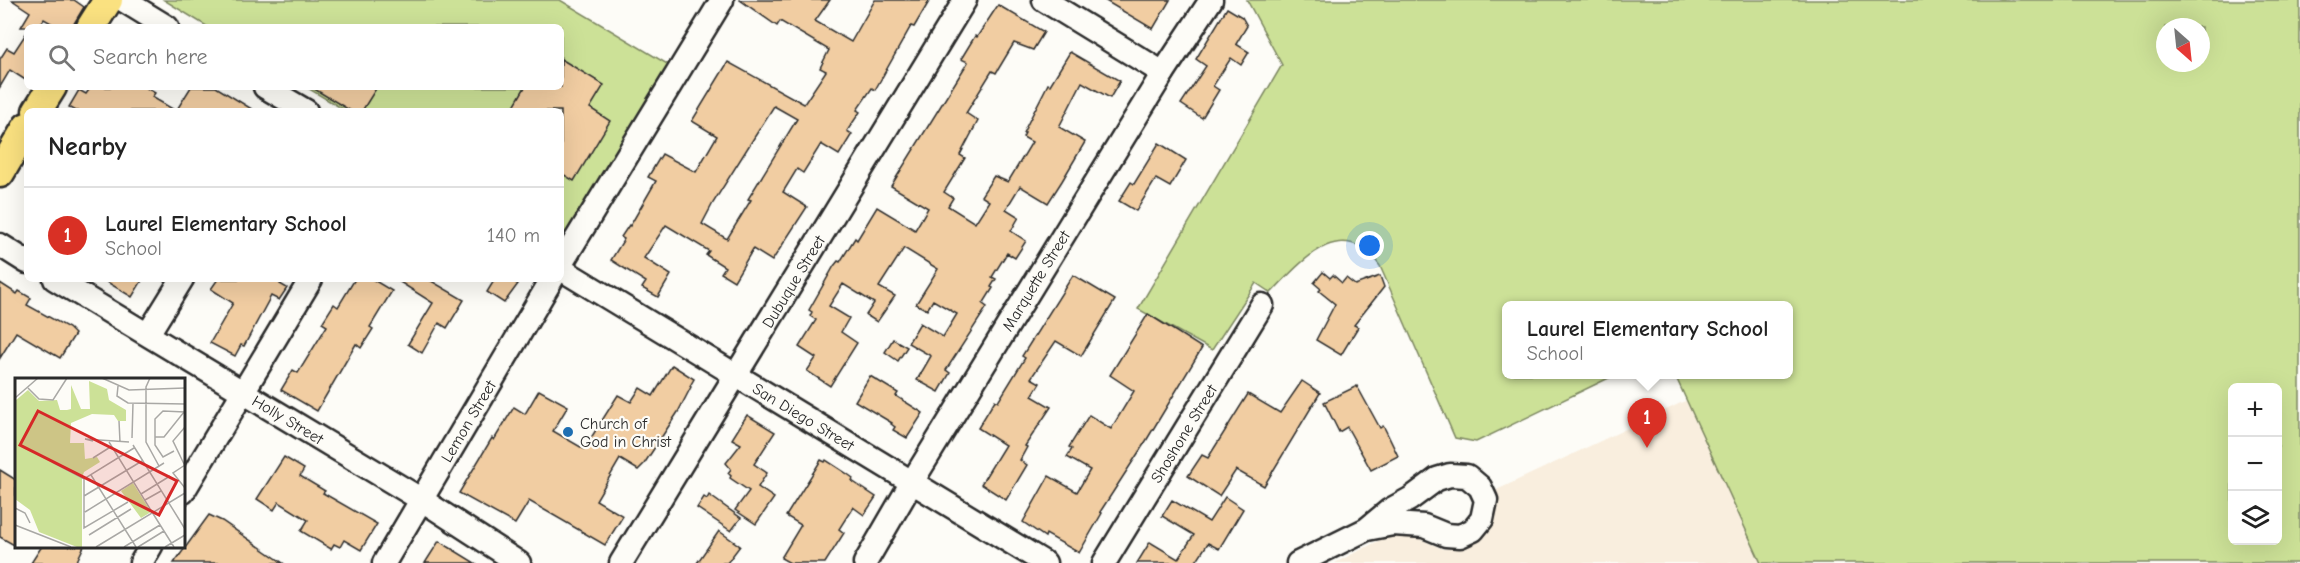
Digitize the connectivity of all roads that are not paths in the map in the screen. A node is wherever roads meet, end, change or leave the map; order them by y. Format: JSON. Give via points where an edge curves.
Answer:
{"nodes":[{"id":1,"x":108,"y":0,"type":"edge"},
{"id":2,"x":123,"y":0,"type":"edge"},
{"id":3,"x":722,"y":0,"type":"edge"},
{"id":4,"x":965,"y":0,"type":"edge"},
{"id":5,"x":1044,"y":0,"type":"edge"},
{"id":6,"x":1211,"y":0,"type":"edge"},
{"id":7,"x":93,"y":24,"type":"edge"},
{"id":8,"x":162,"y":24,"type":"edge"},
{"id":9,"x":1162,"y":73,"type":"junction"},
{"id":10,"x":50,"y":90,"type":"edge"},
{"id":11,"x":270,"y":90,"type":"edge"},
{"id":12,"x":38,"y":108,"type":"edge"},
{"id":13,"x":294,"y":108,"type":"edge"},
{"id":14,"x":24,"y":132,"type":"edge"},
{"id":15,"x":0,"y":173,"type":"edge"},
{"id":16,"x":0,"y":245,"type":"edge"},
{"id":17,"x":24,"y":260,"type":"edge"},
{"id":18,"x":564,"y":262,"type":"edge"},
{"id":19,"x":564,"y":269,"type":"edge"},
{"id":20,"x":60,"y":282,"type":"edge"},
{"id":21,"x":180,"y":282,"type":"edge"},
{"id":22,"x":310,"y":282,"type":"edge"},
{"id":23,"x":550,"y":282,"type":"edge"},
{"id":24,"x":1262,"y":305,"type":"dead end"},
{"id":25,"x":148,"y":334,"type":"junction"},
{"id":26,"x":735,"y":375,"type":"junction"},
{"id":27,"x":242,"y":393,"type":"junction"},
{"id":28,"x":912,"y":482,"type":"junction"},
{"id":29,"x":184,"y":490,"type":"edge"},
{"id":30,"x":422,"y":501,"type":"junction"},
{"id":31,"x":1367,"y":529,"type":"junction"},
{"id":32,"x":149,"y":548,"type":"edge"},
{"id":33,"x":141,"y":563,"type":"edge"},
{"id":34,"x":384,"y":563,"type":"edge"},
{"id":35,"x":519,"y":563,"type":"edge"},
{"id":36,"x":621,"y":563,"type":"edge"},
{"id":37,"x":865,"y":563,"type":"edge"},
{"id":38,"x":1045,"y":563,"type":"edge"},
{"id":39,"x":1104,"y":563,"type":"edge"},
{"id":40,"x":1298,"y":563,"type":"edge"}],
"edges":[{"from":1,"to":7,"type":"main road"},
{"from":2,"to":8,"type":"street"},
{"from":3,"to":18,"type":"street"},
{"from":4,"to":26,"type":"street","name":"Dubuque Street"},
{"from":5,"to":9,"type":"street"},
{"from":6,"to":9,"type":"street","name":"Marquette Street"},
{"from":9,"to":28,"type":"street","name":"Marquette Street"},
{"from":10,"to":12,"type":"main road"},
{"from":11,"to":13,"type":"street"},
{"from":14,"to":15,"type":"main road"},
{"from":16,"to":17,"type":"street"},
{"from":19,"to":26,"type":"street","name":"San Diego Street"},
{"from":20,"to":25,"type":"street","name":"Holly Street"},
{"from":21,"to":25,"type":"street"},
{"from":22,"to":27,"type":"street"},
{"from":23,"to":30,"type":"street","name":"Lemon Street"},
{"from":24,"to":39,"type":"street","name":"Shoshone Street"},
{"from":25,"to":27,"type":"street","name":"Holly Street"},
{"from":26,"to":28,"type":"street","name":"San Diego Street"},
{"from":26,"to":36,"type":"street","name":"Dubuque Street"},
{"from":27,"to":29,"type":"street"},
{"from":27,"to":30,"type":"street","name":"Holly Street"},
{"from":28,"to":37,"type":"street","name":"Marquette Street"},
{"from":28,"to":38,"type":"street","name":"San Diego Street"},
{"from":30,"to":34,"type":"street","name":"Lemon Street"},
{"from":30,"to":35,"type":"street","name":"Holly Street"},
{"from":31,"to":31,"type":"street","via":[[1392,524],[1424,526],[1461,536],[1482,519],[1486,500],[1480,487],[1467,476],[1450,475],[1437,479]]},
{"from":31,"to":40,"type":"street"},
{"from":32,"to":33,"type":"street"}]}
